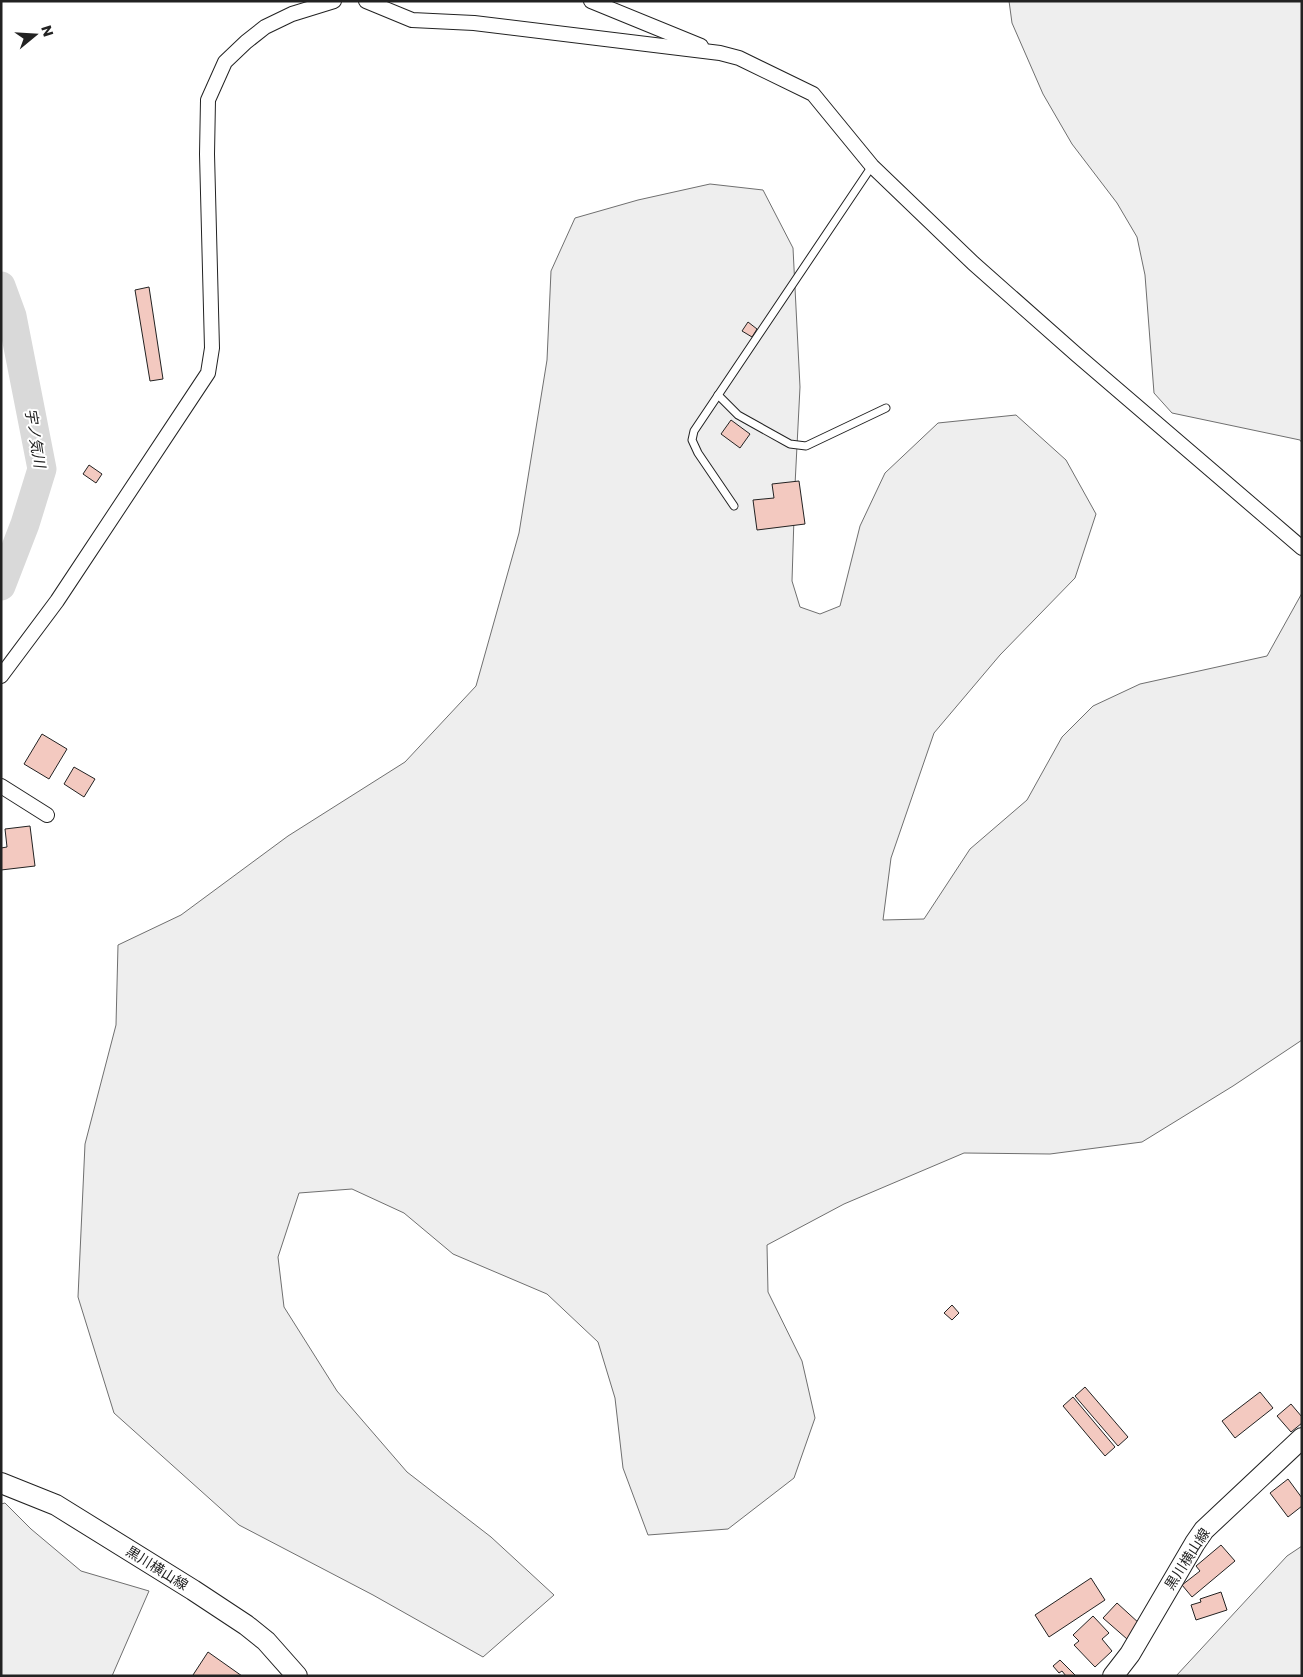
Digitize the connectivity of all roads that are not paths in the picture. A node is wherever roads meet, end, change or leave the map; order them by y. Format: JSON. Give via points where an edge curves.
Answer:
{"nodes":[{"id":1,"x":334,"y":1,"type":"edge"},
{"id":2,"x":366,"y":1,"type":"edge"},
{"id":3,"x":591,"y":1,"type":"edge"},
{"id":4,"x":720,"y":53,"type":"junction"},
{"id":5,"x":872,"y":166,"type":"junction"},
{"id":6,"x":718,"y":396,"type":"junction"},
{"id":7,"x":886,"y":408,"type":"dead end"},
{"id":8,"x":734,"y":506,"type":"dead end"},
{"id":9,"x":1302,"y":548,"type":"edge"},
{"id":10,"x":1,"y":676,"type":"edge"},
{"id":11,"x":1,"y":786,"type":"edge"},
{"id":12,"x":47,"y":815,"type":"dead end"},
{"id":13,"x":1302,"y":1438,"type":"edge"},
{"id":14,"x":1,"y":1482,"type":"edge"},
{"id":15,"x":296,"y":1676,"type":"edge"},
{"id":16,"x":1113,"y":1676,"type":"edge"}],
"edges":[{"from":1,"to":10,"type":"street","via":[[292,14],[266,27],[225,62],[208,100],[212,348],[208,372],[56,601]]},
{"from":2,"to":4,"type":"street","via":[[412,20],[474,22]]},
{"from":3,"to":4,"type":"street"},
{"from":4,"to":5,"type":"street","via":[[740,58],[813,94]]},
{"from":5,"to":6,"type":"lane"},
{"from":5,"to":9,"type":"street","via":[[973,263]]},
{"from":6,"to":7,"type":"lane","via":[[738,415],[790,444],[806,446]]},
{"from":6,"to":8,"type":"lane","via":[[694,431],[692,440]]},
{"from":11,"to":12,"type":"street"},
{"from":13,"to":16,"type":"main road","name":"黒川横山線","via":[[1204,1530],[1130,1654]]},
{"from":14,"to":15,"type":"main road","name":"黒川横山線","via":[[56,1505],[193,1590],[266,1641]]}]}
